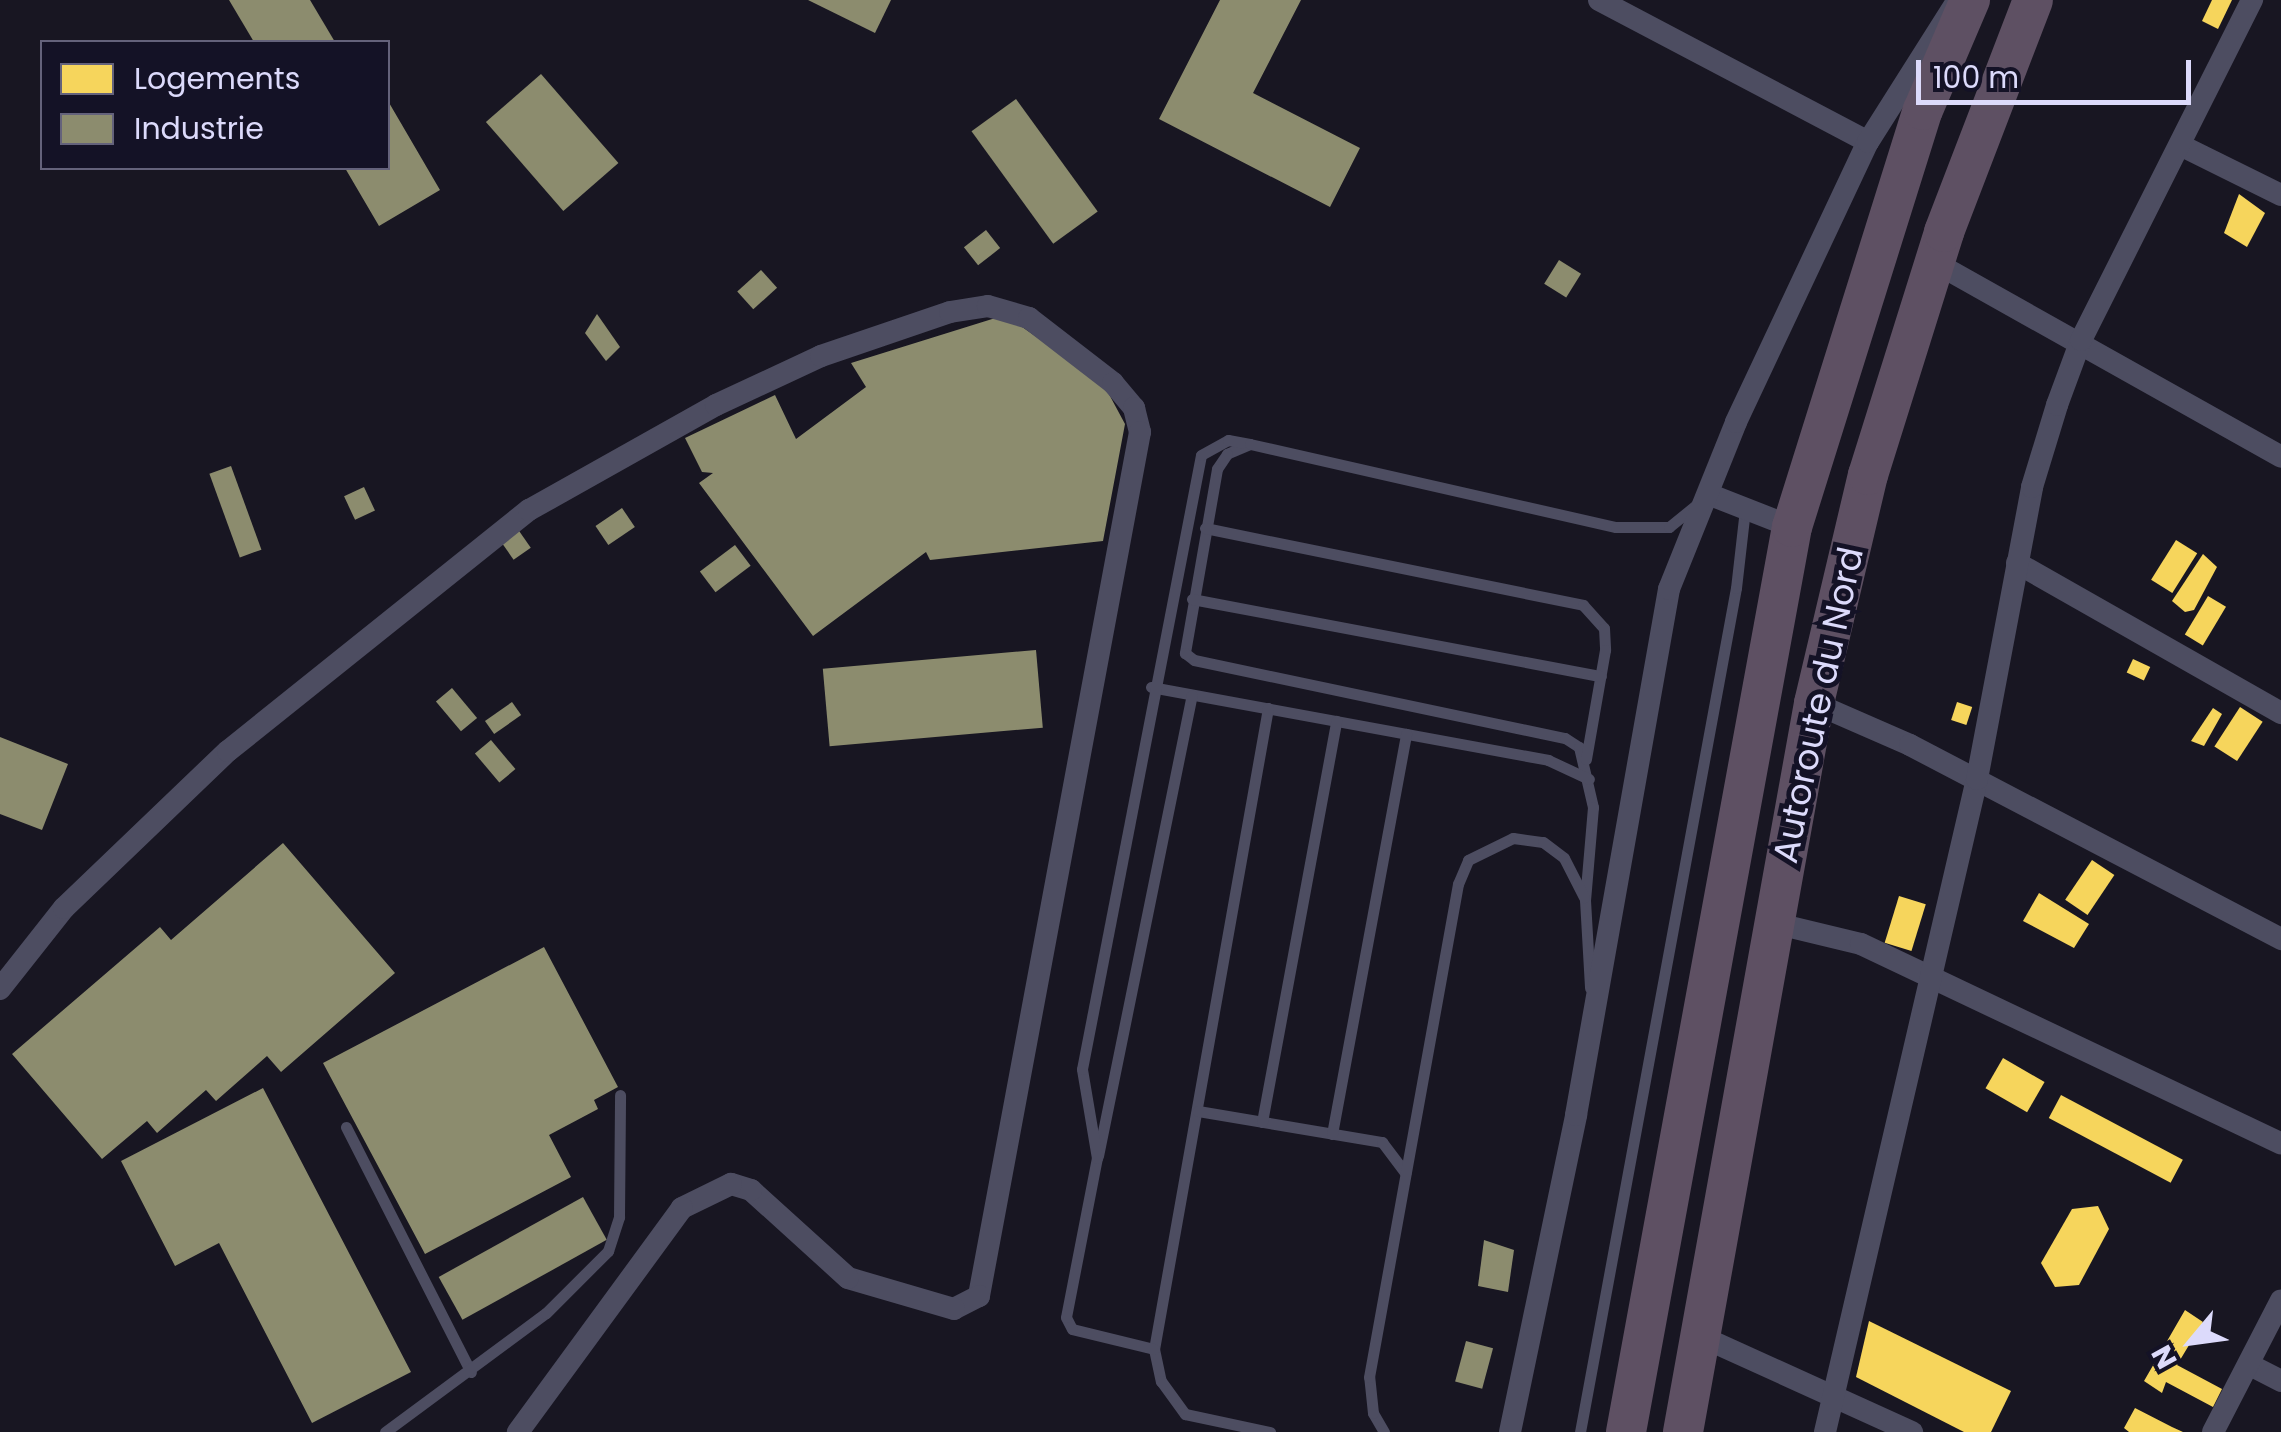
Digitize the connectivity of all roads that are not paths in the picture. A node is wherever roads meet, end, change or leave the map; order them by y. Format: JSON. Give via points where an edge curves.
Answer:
{"nodes":[{"id":1,"x":1598,"y":0,"type":"edge"},
{"id":2,"x":1958,"y":0,"type":"edge"},
{"id":3,"x":1970,"y":0,"type":"edge"},
{"id":4,"x":2033,"y":0,"type":"edge"},
{"id":5,"x":2252,"y":0,"type":"edge"},
{"id":6,"x":1868,"y":142,"type":"junction"},
{"id":7,"x":2180,"y":146,"type":"junction"},
{"id":8,"x":2281,"y":195,"type":"edge"},
{"id":9,"x":1934,"y":262,"type":"junction"},
{"id":10,"x":2081,"y":340,"type":"junction"},
{"id":11,"x":1250,"y":444,"type":"junction"},
{"id":12,"x":2281,"y":457,"type":"edge"},
{"id":13,"x":1708,"y":494,"type":"junction"},
{"id":14,"x":1745,"y":509,"type":"junction"},
{"id":15,"x":1792,"y":527,"type":"junction"},
{"id":16,"x":1205,"y":528,"type":"junction"},
{"id":17,"x":2016,"y":564,"type":"junction"},
{"id":18,"x":1192,"y":600,"type":"junction"},
{"id":19,"x":1601,"y":676,"type":"junction"},
{"id":20,"x":1152,"y":687,"type":"junction"},
{"id":21,"x":1192,"y":695,"type":"junction"},
{"id":22,"x":1814,"y":703,"type":"junction"},
{"id":23,"x":1268,"y":708,"type":"junction"},
{"id":24,"x":2281,"y":713,"type":"edge"},
{"id":25,"x":1336,"y":721,"type":"junction"},
{"id":26,"x":1406,"y":734,"type":"junction"},
{"id":27,"x":1586,"y":759,"type":"junction"},
{"id":28,"x":1589,"y":779,"type":"junction"},
{"id":29,"x":1977,"y":779,"type":"junction"},
{"id":30,"x":1585,"y":900,"type":"junction"},
{"id":31,"x":1774,"y":923,"type":"junction"},
{"id":32,"x":2281,"y":939,"type":"edge"},
{"id":33,"x":1932,"y":975,"type":"junction"},
{"id":34,"x":0,"y":989,"type":"edge"},
{"id":35,"x":1592,"y":1021,"type":"junction"},
{"id":36,"x":620,"y":1095,"type":"dead end"},
{"id":37,"x":1198,"y":1111,"type":"junction"},
{"id":38,"x":1262,"y":1122,"type":"junction"},
{"id":39,"x":346,"y":1127,"type":"dead end"},
{"id":40,"x":1332,"y":1134,"type":"junction"},
{"id":41,"x":2281,"y":1143,"type":"edge"},
{"id":42,"x":1097,"y":1158,"type":"junction"},
{"id":43,"x":1406,"y":1175,"type":"junction"},
{"id":44,"x":2281,"y":1300,"type":"edge"},
{"id":45,"x":1700,"y":1336,"type":"junction"},
{"id":46,"x":1154,"y":1349,"type":"junction"},
{"id":47,"x":2250,"y":1365,"type":"junction"},
{"id":48,"x":471,"y":1372,"type":"junction"},
{"id":49,"x":2281,"y":1381,"type":"edge"},
{"id":50,"x":1832,"y":1392,"type":"junction"},
{"id":51,"x":385,"y":1432,"type":"edge"},
{"id":52,"x":518,"y":1432,"type":"edge"},
{"id":53,"x":1270,"y":1432,"type":"edge"},
{"id":54,"x":1384,"y":1432,"type":"edge"},
{"id":55,"x":1510,"y":1432,"type":"edge"},
{"id":56,"x":1580,"y":1432,"type":"edge"},
{"id":57,"x":1626,"y":1432,"type":"edge"},
{"id":58,"x":1683,"y":1432,"type":"edge"},
{"id":59,"x":1825,"y":1432,"type":"edge"},
{"id":60,"x":1912,"y":1432,"type":"edge"},
{"id":61,"x":2213,"y":1432,"type":"edge"}],
"edges":[{"from":1,"to":6,"type":"street"},
{"from":2,"to":6,"type":"street"},
{"from":3,"to":15,"type":"highway","name":"Autoroute du Nord","via":[[1923,110]]},
{"from":4,"to":9,"type":"highway","name":"Autoroute du Nord"},
{"from":5,"to":7,"type":"street"},
{"from":6,"to":13,"type":"street"},
{"from":7,"to":8,"type":"street"},
{"from":7,"to":10,"type":"street"},
{"from":9,"to":10,"type":"street"},
{"from":9,"to":22,"type":"highway","name":"Autoroute du Nord","via":[[1868,475]]},
{"from":10,"to":12,"type":"street"},
{"from":10,"to":17,"type":"street","via":[[2032,487]]},
{"from":11,"to":13,"type":"lane","via":[[1616,527],[1669,527]]},
{"from":11,"to":16,"type":"lane","via":[[1227,454],[1217,469]]},
{"from":11,"to":20,"type":"lane","via":[[1216,443],[1193,473]]},
{"from":13,"to":14,"type":"street"},
{"from":13,"to":35,"type":"street","via":[[1655,641]]},
{"from":14,"to":15,"type":"street"},
{"from":14,"to":56,"type":"lane","via":[[1736,588]]},
{"from":15,"to":57,"type":"highway","name":"Autoroute du Nord"},
{"from":16,"to":18,"type":"lane"},
{"from":16,"to":19,"type":"lane","via":[[1565,598],[1583,605],[1604,628]]},
{"from":17,"to":24,"type":"street"},
{"from":17,"to":29,"type":"street"},
{"from":18,"to":19,"type":"lane"},
{"from":18,"to":27,"type":"lane","via":[[1183,640],[1194,660],[1565,738]]},
{"from":19,"to":27,"type":"lane"},
{"from":20,"to":21,"type":"lane"},
{"from":20,"to":42,"type":"lane","via":[[1082,1070]]},
{"from":21,"to":23,"type":"lane"},
{"from":21,"to":42,"type":"lane"},
{"from":22,"to":29,"type":"street"},
{"from":22,"to":31,"type":"highway","name":"Autoroute du Nord"},
{"from":23,"to":25,"type":"lane"},
{"from":23,"to":37,"type":"lane"},
{"from":25,"to":26,"type":"lane"},
{"from":25,"to":38,"type":"lane"},
{"from":26,"to":28,"type":"lane","via":[[1548,760]]},
{"from":26,"to":40,"type":"lane"},
{"from":27,"to":28,"type":"lane"},
{"from":28,"to":30,"type":"lane"},
{"from":29,"to":32,"type":"street"},
{"from":29,"to":33,"type":"street"},
{"from":30,"to":35,"type":"lane"},
{"from":30,"to":43,"type":"lane","via":[[1564,858],[1543,842],[1513,838],[1468,860],[1458,884]]},
{"from":31,"to":33,"type":"street","via":[[1862,944]]},
{"from":31,"to":45,"type":"highway","name":"Autoroute du Nord"},
{"from":33,"to":41,"type":"street"},
{"from":33,"to":50,"type":"street"},
{"from":34,"to":52,"type":"street","via":[[64,908],[228,751],[529,510],[698,415],[821,356],[950,312],[988,306],[1029,318],[1113,384],[1134,408],[1140,432],[978,1296],[954,1309],[848,1278],[751,1190],[731,1184],[682,1208]]},
{"from":35,"to":55,"type":"street"},
{"from":36,"to":48,"type":"lane","via":[[619,1217],[608,1251],[546,1314]]},
{"from":37,"to":38,"type":"lane"},
{"from":37,"to":46,"type":"lane"},
{"from":38,"to":40,"type":"lane"},
{"from":39,"to":48,"type":"lane"},
{"from":40,"to":43,"type":"lane","via":[[1382,1142]]},
{"from":42,"to":46,"type":"lane","via":[[1066,1317],[1072,1328]]},
{"from":43,"to":54,"type":"lane","via":[[1370,1377],[1373,1413]]},
{"from":44,"to":47,"type":"street"},
{"from":45,"to":50,"type":"street"},
{"from":45,"to":58,"type":"highway","name":"Autoroute du Nord"},
{"from":46,"to":53,"type":"lane","via":[[1162,1381],[1186,1414]]},
{"from":47,"to":49,"type":"street"},
{"from":47,"to":61,"type":"street"},
{"from":48,"to":51,"type":"lane"},
{"from":50,"to":59,"type":"street"},
{"from":50,"to":60,"type":"street"}]}
